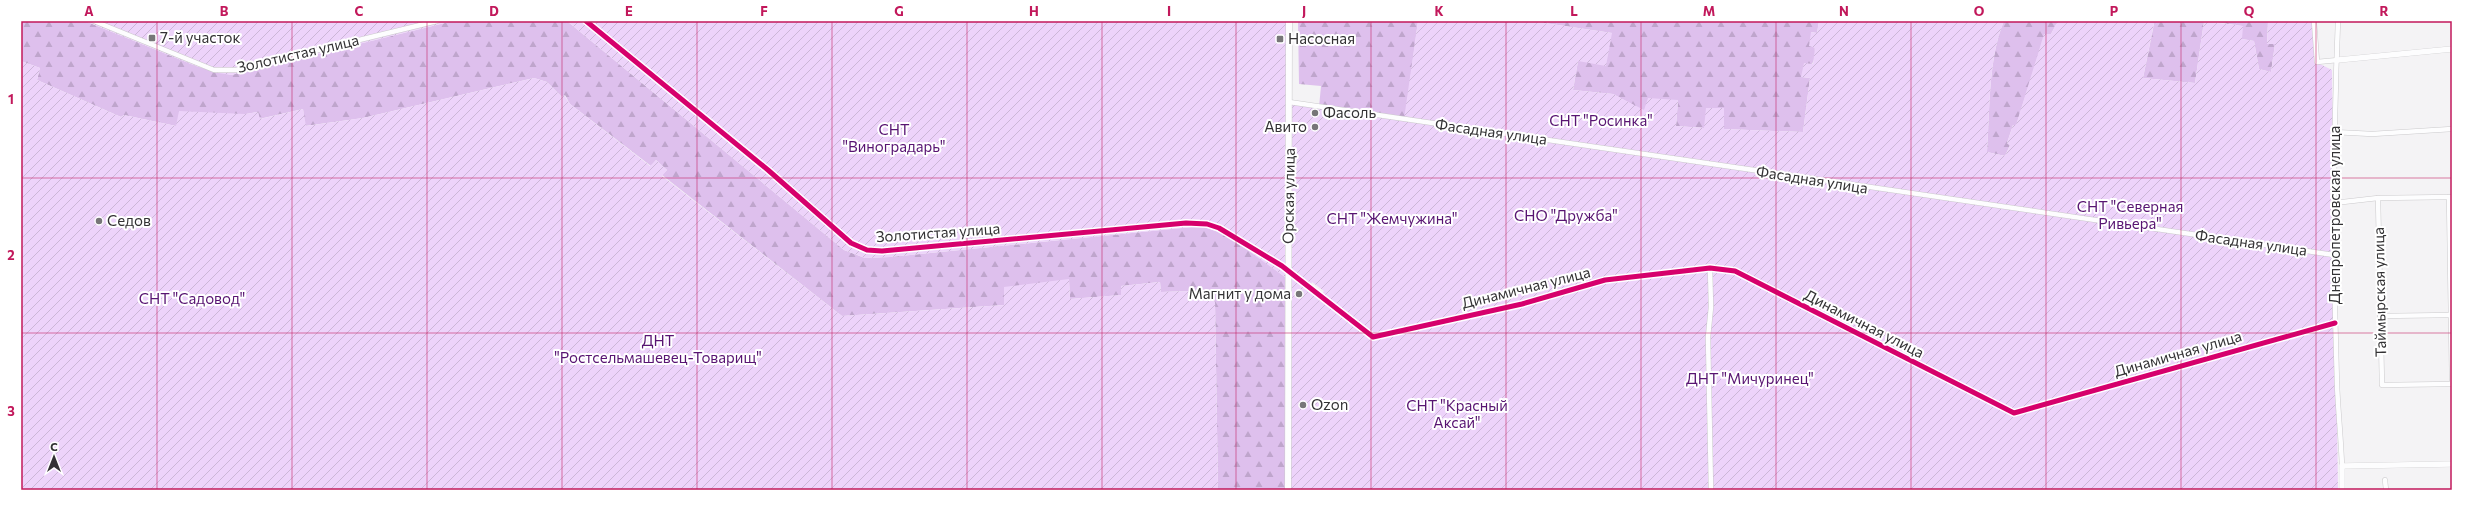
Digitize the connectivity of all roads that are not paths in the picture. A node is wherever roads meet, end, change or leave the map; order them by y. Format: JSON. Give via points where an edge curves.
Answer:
{"nodes":[{"id":1,"x":94,"y":21,"type":"edge"},
{"id":2,"x":437,"y":21,"type":"edge"},
{"id":3,"x":586,"y":21,"type":"edge"},
{"id":4,"x":1289,"y":21,"type":"edge"},
{"id":5,"x":2314,"y":21,"type":"edge"},
{"id":6,"x":2338,"y":21,"type":"edge"},
{"id":7,"x":2452,"y":49,"type":"edge"},
{"id":8,"x":2338,"y":60,"type":"junction"},
{"id":9,"x":1290,"y":102,"type":"junction"},
{"id":10,"x":2452,"y":129,"type":"edge"},
{"id":11,"x":2334,"y":132,"type":"junction"},
{"id":12,"x":2451,"y":197,"type":"edge"},
{"id":13,"x":2378,"y":198,"type":"junction"},
{"id":14,"x":2334,"y":204,"type":"junction"},
{"id":15,"x":2334,"y":255,"type":"junction"},
{"id":16,"x":1710,"y":268,"type":"junction"},
{"id":17,"x":1288,"y":271,"type":"junction"},
{"id":18,"x":2380,"y":316,"type":"junction"},
{"id":19,"x":2451,"y":316,"type":"edge"},
{"id":20,"x":2335,"y":323,"type":"junction"},
{"id":21,"x":1374,"y":337,"type":"joint"},
{"id":22,"x":2452,"y":384,"type":"edge"},
{"id":23,"x":2452,"y":464,"type":"edge"},
{"id":24,"x":2342,"y":466,"type":"junction"},
{"id":25,"x":2385,"y":480,"type":"dead end"},
{"id":26,"x":1288,"y":490,"type":"edge"},
{"id":27,"x":1711,"y":490,"type":"edge"},
{"id":28,"x":2342,"y":490,"type":"edge"},
{"id":29,"x":2386,"y":490,"type":"edge"}],
"edges":[{"from":1,"to":2,"type":"street","name":"Золотистая улица","via":[[203,66],[224,71]]},
{"from":3,"to":17,"type":"street","name":"Золотистая улица","via":[[768,170],[851,243],[867,250],[882,251],[1197,223],[1219,228]]},
{"from":4,"to":9,"type":"main road","name":"Орская улица"},
{"from":5,"to":8,"type":"street","via":[[2317,62]]},
{"from":6,"to":8,"type":"street","name":"Днепропетровская улица"},
{"from":7,"to":8,"type":"street"},
{"from":8,"to":11,"type":"street","name":"Днепропетровская улица"},
{"from":9,"to":15,"type":"street","name":"Фасадная улица"},
{"from":9,"to":17,"type":"main road","name":"Орская улица"},
{"from":10,"to":11,"type":"street","via":[[2372,134]]},
{"from":11,"to":14,"type":"street","name":"Днепропетровская улица"},
{"from":12,"to":13,"type":"street"},
{"from":12,"to":19,"type":"street"},
{"from":13,"to":14,"type":"street"},
{"from":13,"to":18,"type":"street","name":"Таймырская улица"},
{"from":14,"to":15,"type":"street","name":"Днепропетровская улица"},
{"from":15,"to":20,"type":"street","name":"Днепропетровская улица"},
{"from":16,"to":20,"type":"street","name":"Динамичная улица","via":[[1735,271],[2014,413]]},
{"from":16,"to":21,"type":"street","name":"Динамичная улица","via":[[1605,280],[1522,304]]},
{"from":16,"to":27,"type":"street","via":[[1711,306],[1708,337]]},
{"from":17,"to":21,"type":"street","name":"Золотистая улица"},
{"from":17,"to":26,"type":"main road","name":"Орская улица"},
{"from":18,"to":19,"type":"street"},
{"from":18,"to":22,"type":"street","name":"Таймырская улица","via":[[2382,385]]},
{"from":19,"to":22,"type":"street"},
{"from":20,"to":24,"type":"street","name":"Днепропетровская улица"},
{"from":23,"to":24,"type":"street"},
{"from":24,"to":28,"type":"street","name":"Днепропетровская улица"},
{"from":25,"to":29,"type":"street"}]}
